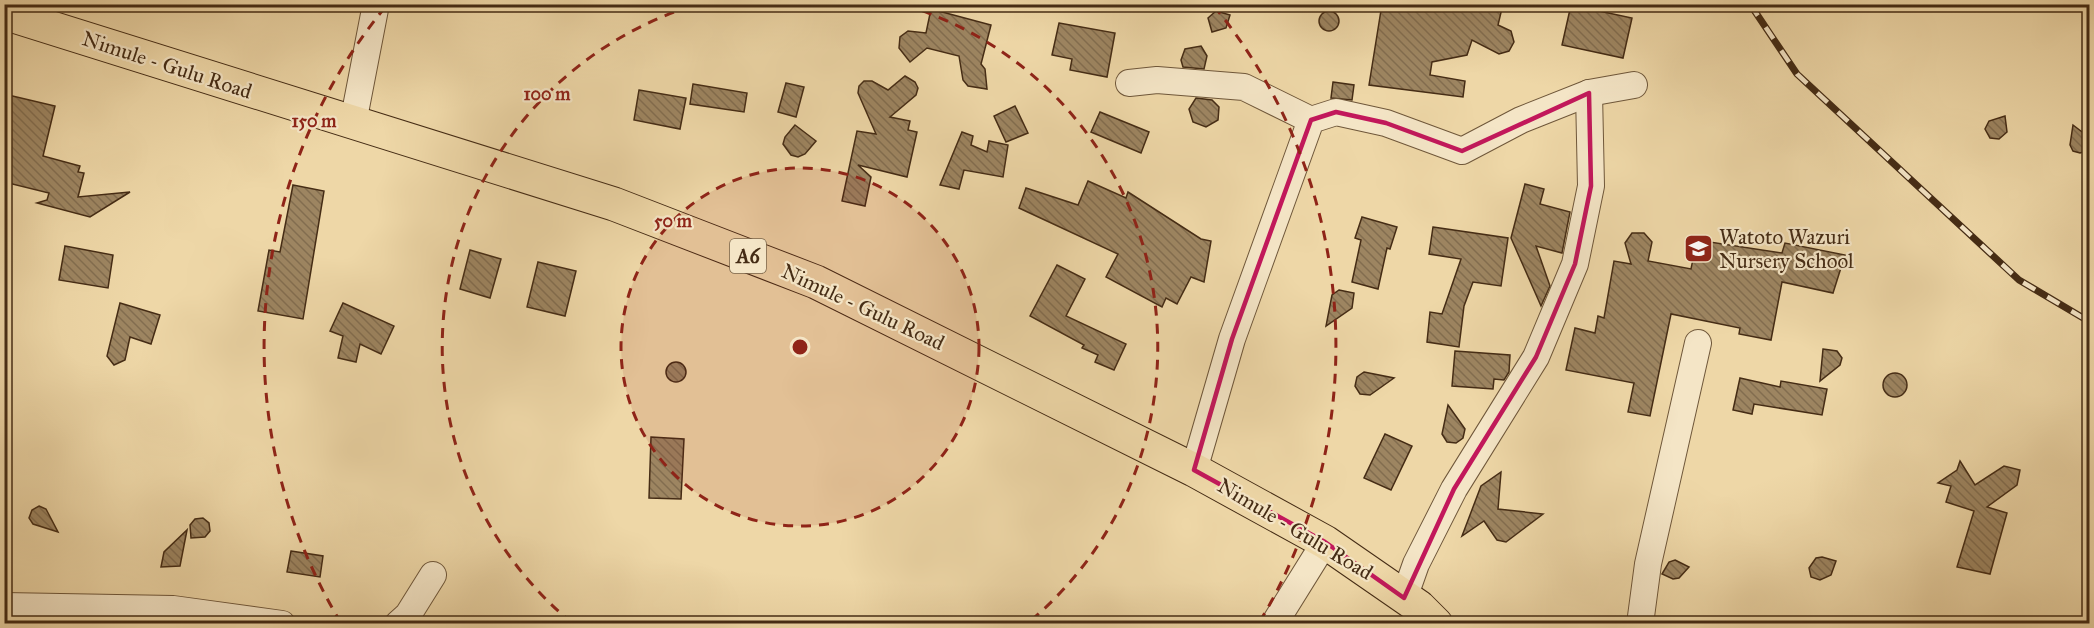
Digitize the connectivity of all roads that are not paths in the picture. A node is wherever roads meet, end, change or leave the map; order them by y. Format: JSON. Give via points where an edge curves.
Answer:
{"nodes":[{"id":1,"x":376,"y":4,"type":"edge"},
{"id":2,"x":4,"y":13,"type":"edge"},
{"id":3,"x":1130,"y":83,"type":"dead end"},
{"id":4,"x":1634,"y":85,"type":"dead end"},
{"id":5,"x":1588,"y":93,"type":"junction"},
{"id":6,"x":1311,"y":120,"type":"junction"},
{"id":7,"x":353,"y":123,"type":"junction"},
{"id":8,"x":1698,"y":343,"type":"dead end"},
{"id":9,"x":1194,"y":470,"type":"junction"},
{"id":10,"x":1325,"y":542,"type":"junction"},
{"id":11,"x":433,"y":574,"type":"dead end"},
{"id":12,"x":1404,"y":597,"type":"junction"},
{"id":13,"x":4,"y":606,"type":"edge"},
{"id":14,"x":282,"y":624,"type":"edge"},
{"id":15,"x":398,"y":624,"type":"edge"},
{"id":16,"x":1274,"y":624,"type":"edge"},
{"id":17,"x":1436,"y":624,"type":"edge"},
{"id":18,"x":1640,"y":624,"type":"edge"}],
"edges":[{"from":1,"to":7,"type":"street"},
{"from":2,"to":7,"type":"main road","name":"Nimule - Gulu Road","number":"A6"},
{"from":3,"to":6,"type":"street","via":[[1157,80],[1244,87]]},
{"from":4,"to":5,"type":"street"},
{"from":5,"to":6,"type":"street","via":[[1521,120],[1462,151],[1386,123],[1336,112]]},
{"from":5,"to":12,"type":"street","via":[[1591,186],[1575,264],[1536,357],[1454,489]]},
{"from":6,"to":9,"type":"street","via":[[1233,339]]},
{"from":7,"to":9,"type":"main road","name":"Nimule - Gulu Road","number":"A6","via":[[614,204],[816,282]]},
{"from":8,"to":18,"type":"street","via":[[1648,564]]},
{"from":9,"to":10,"type":"main road","name":"Nimule - Gulu Road","number":"A6"},
{"from":10,"to":12,"type":"main road","name":"Nimule - Gulu Road","number":"A6"},
{"from":10,"to":16,"type":"street"},
{"from":11,"to":15,"type":"street","via":[[408,615]]},
{"from":12,"to":17,"type":"main road","name":"Nimule - Gulu Road","number":"A6"},
{"from":13,"to":14,"type":"street","via":[[173,609]]}]}
